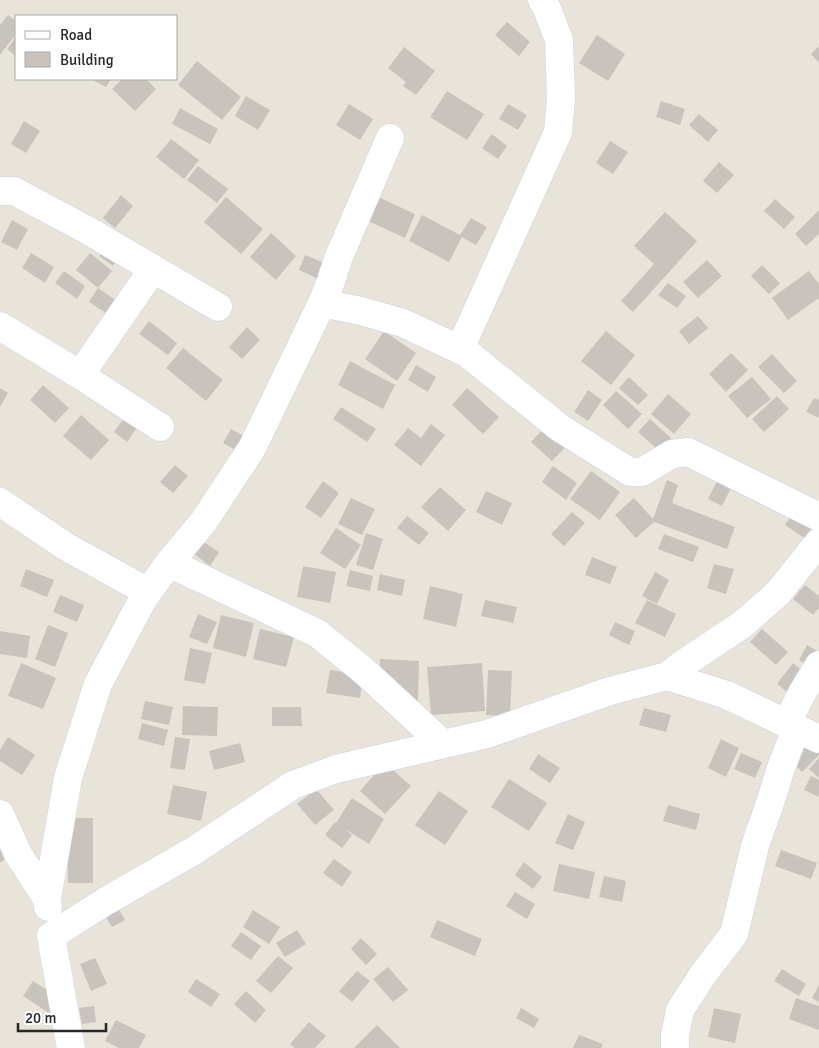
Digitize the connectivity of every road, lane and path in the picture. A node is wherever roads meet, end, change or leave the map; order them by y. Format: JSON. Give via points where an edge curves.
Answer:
{"nodes":[{"id":1,"x":542,"y":0,"type":"edge"},
{"id":2,"x":390,"y":138,"type":"dead end"},
{"id":3,"x":0,"y":191,"type":"edge"},
{"id":4,"x":153,"y":269,"type":"junction"},
{"id":5,"x":322,"y":303,"type":"junction"},
{"id":6,"x":218,"y":307,"type":"dead end"},
{"id":7,"x":0,"y":326,"type":"edge"},
{"id":8,"x":460,"y":349,"type":"junction"},
{"id":9,"x":80,"y":375,"type":"junction"},
{"id":10,"x":160,"y":427,"type":"dead end"},
{"id":11,"x":0,"y":502,"type":"edge"},
{"id":12,"x":819,"y":517,"type":"edge"},
{"id":13,"x":819,"y":542,"type":"edge"},
{"id":14,"x":169,"y":563,"type":"junction"},
{"id":15,"x":148,"y":592,"type":"junction"},
{"id":16,"x":819,"y":665,"type":"edge"},
{"id":17,"x":667,"y":676,"type":"junction"},
{"id":18,"x":801,"y":730,"type":"edge"},
{"id":19,"x":443,"y":744,"type":"junction"},
{"id":20,"x":0,"y":814,"type":"edge"},
{"id":21,"x":47,"y":899,"type":"junction"},
{"id":22,"x":51,"y":936,"type":"junction"},
{"id":23,"x":72,"y":1048,"type":"edge"},
{"id":24,"x":675,"y":1048,"type":"edge"}],
"edges":[{"from":1,"to":8,"type":"street","via":[[559,40],[561,99],[558,132]]},
{"from":2,"to":5,"type":"street"},
{"from":3,"to":4,"type":"street","via":[[14,191],[89,230]]},
{"from":4,"to":6,"type":"street"},
{"from":4,"to":9,"type":"street"},
{"from":5,"to":8,"type":"street","via":[[403,323]]},
{"from":5,"to":14,"type":"street","via":[[252,448],[204,521]]},
{"from":7,"to":9,"type":"street"},
{"from":8,"to":12,"type":"street","via":[[560,428],[630,472],[642,472],[672,454],[688,452]]},
{"from":9,"to":10,"type":"street"},
{"from":11,"to":15,"type":"street","via":[[65,546]]},
{"from":13,"to":17,"type":"street","via":[[778,593],[743,624]]},
{"from":14,"to":15,"type":"street"},
{"from":14,"to":19,"type":"street","via":[[317,633],[364,670]]},
{"from":15,"to":21,"type":"street","via":[[98,684],[68,778]]},
{"from":16,"to":18,"type":"street","via":[[802,693]]},
{"from":17,"to":18,"type":"street","via":[[727,695]]},
{"from":17,"to":19,"type":"street","via":[[610,691],[488,734]]},
{"from":18,"to":24,"type":"street","via":[[781,768],[755,846],[734,934],[680,1010]]},
{"from":19,"to":22,"type":"street","via":[[336,769],[293,785],[195,850]]},
{"from":20,"to":21,"type":"street","via":[[18,854]]},
{"from":21,"to":22,"type":"street"},
{"from":22,"to":23,"type":"street"}]}
